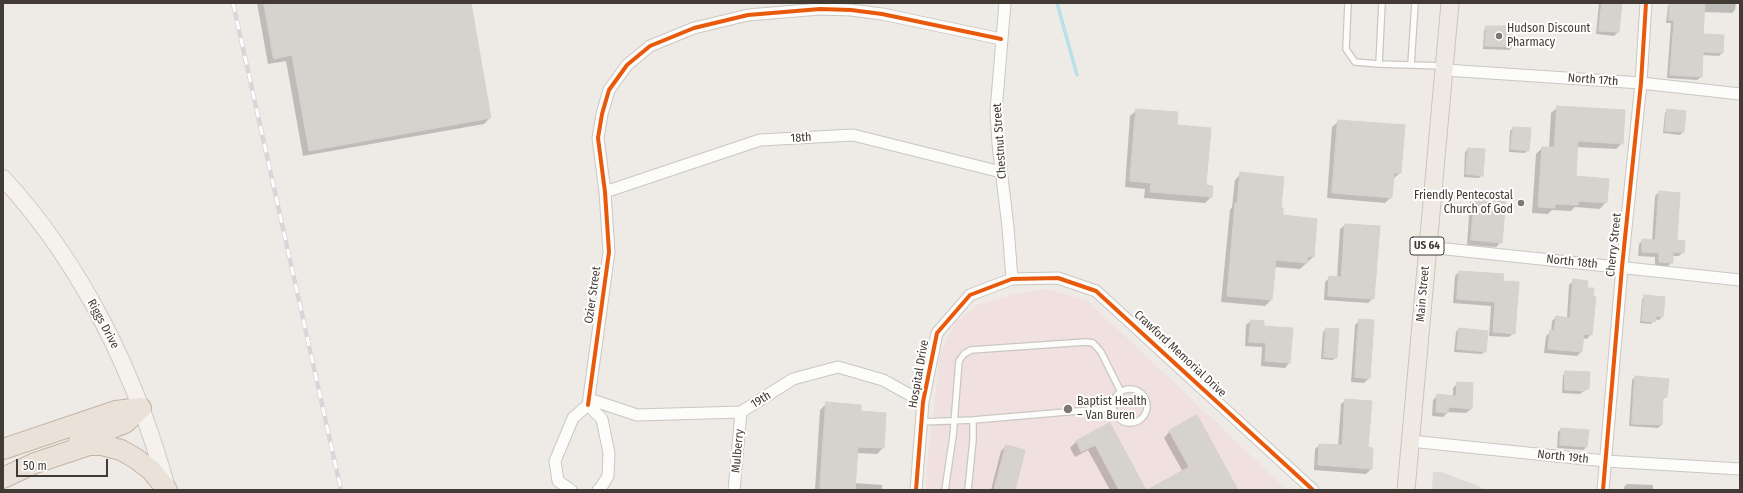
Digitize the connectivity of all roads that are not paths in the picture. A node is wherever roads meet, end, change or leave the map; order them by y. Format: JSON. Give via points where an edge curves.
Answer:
{"nodes":[{"id":1,"x":1005,"y":3,"type":"edge"},
{"id":2,"x":1348,"y":3,"type":"edge"},
{"id":3,"x":1382,"y":3,"type":"edge"},
{"id":4,"x":1415,"y":3,"type":"edge"},
{"id":5,"x":1450,"y":3,"type":"edge"},
{"id":6,"x":1646,"y":3,"type":"edge"},
{"id":7,"x":1001,"y":39,"type":"junction"},
{"id":8,"x":1379,"y":64,"type":"junction"},
{"id":9,"x":1410,"y":65,"type":"junction"},
{"id":10,"x":1445,"y":68,"type":"junction"},
{"id":11,"x":1641,"y":83,"type":"junction"},
{"id":12,"x":1740,"y":94,"type":"edge"},
{"id":13,"x":1001,"y":172,"type":"junction"},
{"id":14,"x":3,"y":178,"type":"edge"},
{"id":15,"x":606,"y":192,"type":"junction"},
{"id":16,"x":1427,"y":247,"type":"junction"},
{"id":17,"x":1622,"y":267,"type":"junction"},
{"id":18,"x":1012,"y":279,"type":"junction"},
{"id":19,"x":1740,"y":280,"type":"edge"},
{"id":20,"x":1121,"y":392,"type":"junction"},
{"id":21,"x":589,"y":402,"type":"junction"},
{"id":22,"x":923,"y":402,"type":"junction"},
{"id":23,"x":141,"y":408,"type":"junction"},
{"id":24,"x":1113,"y":408,"type":"junction"},
{"id":25,"x":741,"y":412,"type":"junction"},
{"id":26,"x":973,"y":420,"type":"junction"},
{"id":27,"x":954,"y":421,"type":"junction"},
{"id":28,"x":921,"y":422,"type":"junction"},
{"id":29,"x":1410,"y":441,"type":"junction"},
{"id":30,"x":3,"y":449,"type":"edge"},
{"id":31,"x":1605,"y":461,"type":"junction"},
{"id":32,"x":1740,"y":469,"type":"edge"},
{"id":33,"x":3,"y":477,"type":"edge"},
{"id":34,"x":167,"y":490,"type":"edge"},
{"id":35,"x":571,"y":490,"type":"edge"},
{"id":36,"x":598,"y":490,"type":"edge"},
{"id":37,"x":734,"y":490,"type":"edge"},
{"id":38,"x":916,"y":490,"type":"edge"},
{"id":39,"x":945,"y":490,"type":"edge"},
{"id":40,"x":968,"y":490,"type":"edge"},
{"id":41,"x":1313,"y":490,"type":"edge"},
{"id":42,"x":1406,"y":490,"type":"edge"},
{"id":43,"x":1603,"y":490,"type":"edge"}],
"edges":[{"from":1,"to":7,"type":"street","name":"Chestnut Street"},
{"from":2,"to":8,"type":"lane","via":[[1346,49],[1355,62]]},
{"from":3,"to":8,"type":"lane"},
{"from":4,"to":9,"type":"lane"},
{"from":5,"to":10,"type":"main road","name":"Main Street","number":"US 64"},
{"from":6,"to":11,"type":"street","name":"Cherry Street"},
{"from":7,"to":13,"type":"street","name":"Chestnut Street","via":[[996,111]]},
{"from":7,"to":15,"type":"street","name":"Ozier Street","via":[[882,14],[820,9],[748,15],[672,36],[650,46],[627,65],[609,90],[598,138]]},
{"from":8,"to":9,"type":"lane"},
{"from":9,"to":10,"type":"lane"},
{"from":10,"to":11,"type":"street","name":"North 17th"},
{"from":10,"to":16,"type":"main road","name":"Main Street","number":"US 64"},
{"from":11,"to":12,"type":"street","name":"North 17th"},
{"from":11,"to":17,"type":"street","name":"Cherry Street"},
{"from":13,"to":15,"type":"street","name":"18th","via":[[853,135],[760,140]]},
{"from":13,"to":18,"type":"street","name":"Chestnut Street"},
{"from":14,"to":23,"type":"street","name":"Riggs Drive","via":[[54,242],[104,323]]},
{"from":15,"to":21,"type":"street","name":"Ozier Street","via":[[609,252]]},
{"from":16,"to":17,"type":"street","name":"North 18th"},
{"from":16,"to":29,"type":"main road","name":"Main Street","number":"US 64"},
{"from":17,"to":19,"type":"street","name":"North 18th"},
{"from":17,"to":31,"type":"street","name":"Cherry Street"},
{"from":18,"to":22,"type":"street","name":"Hospital Drive","via":[[970,295],[937,332]]},
{"from":18,"to":41,"type":"street","name":"Crawford Memorial Drive","via":[[1058,278],[1096,291]]},
{"from":20,"to":24,"type":"lane","via":[[1114,399]]},
{"from":20,"to":24,"type":"lane","via":[[1132,389],[1142,394],[1146,410],[1140,420],[1128,423],[1118,418]]},
{"from":20,"to":27,"type":"lane","via":[[1094,343],[971,350],[959,361]]},
{"from":21,"to":25,"type":"street","name":"19th","via":[[637,415]]},
{"from":21,"to":35,"type":"street","via":[[573,418],[555,461],[558,481]]},
{"from":21,"to":36,"type":"street","via":[[602,419],[609,453],[608,476]]},
{"from":22,"to":25,"type":"street","name":"19th","via":[[883,380],[838,367],[793,380]]},
{"from":22,"to":28,"type":"street","name":"Hospital Drive"},
{"from":23,"to":30,"type":"highway","via":[[116,411]]},
{"from":23,"to":33,"type":"highway","via":[[124,423],[30,459]]},
{"from":23,"to":34,"type":"street","name":"Riggs Drive","via":[[156,446]]},
{"from":24,"to":26,"type":"lane"},
{"from":25,"to":37,"type":"street","name":"Mulberry"},
{"from":26,"to":27,"type":"lane"},
{"from":26,"to":40,"type":"lane"},
{"from":27,"to":28,"type":"lane"},
{"from":27,"to":39,"type":"lane"},
{"from":28,"to":38,"type":"street","name":"Hospital Drive"},
{"from":29,"to":31,"type":"street","name":"North 19th"},
{"from":29,"to":42,"type":"main road","name":"Main Street","number":"US 64"},
{"from":31,"to":32,"type":"street","name":"North 19th"},
{"from":31,"to":43,"type":"street","name":"Cherry Street"},
{"from":33,"to":34,"type":"highway","via":[[89,445],[102,445],[121,450],[135,458],[151,470]]}]}
